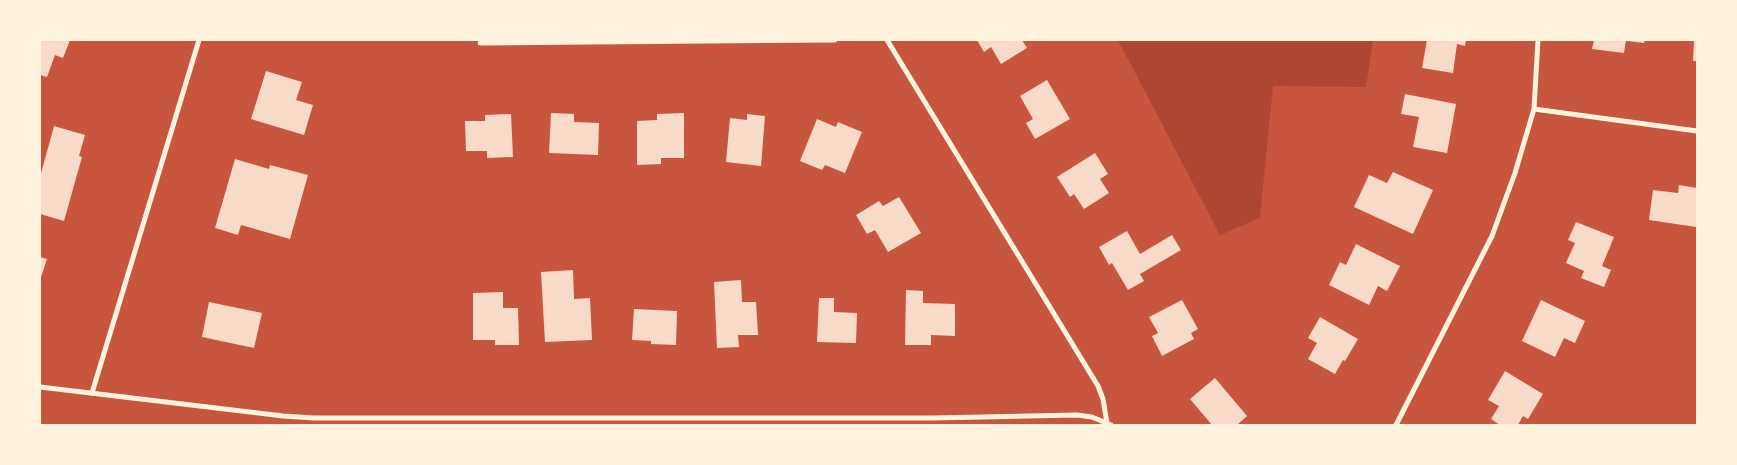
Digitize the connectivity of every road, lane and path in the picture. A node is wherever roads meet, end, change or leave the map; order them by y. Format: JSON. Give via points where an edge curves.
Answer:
{"nodes":[{"id":1,"x":199,"y":40,"type":"edge"},
{"id":2,"x":834,"y":40,"type":"edge"},
{"id":3,"x":886,"y":40,"type":"edge"},
{"id":4,"x":1538,"y":40,"type":"edge"},
{"id":5,"x":480,"y":42,"type":"dead end"},
{"id":6,"x":1534,"y":109,"type":"junction"},
{"id":7,"x":1697,"y":131,"type":"edge"},
{"id":8,"x":40,"y":387,"type":"edge"},
{"id":9,"x":92,"y":393,"type":"junction"},
{"id":10,"x":933,"y":418,"type":"junction"},
{"id":11,"x":1109,"y":424,"type":"edge"},
{"id":12,"x":933,"y":425,"type":"edge"},
{"id":13,"x":1396,"y":425,"type":"edge"}],
"edges":[{"from":1,"to":9,"type":"street"},
{"from":2,"to":5,"type":"street"},
{"from":3,"to":11,"type":"street","via":[[1098,386]]},
{"from":4,"to":6,"type":"street"},
{"from":6,"to":7,"type":"street"},
{"from":6,"to":13,"type":"street","via":[[1492,236]]},
{"from":8,"to":9,"type":"street"},
{"from":9,"to":10,"type":"street","via":[[314,418]]},
{"from":10,"to":11,"type":"street","via":[[1077,415]]},
{"from":10,"to":12,"type":"street"}]}
